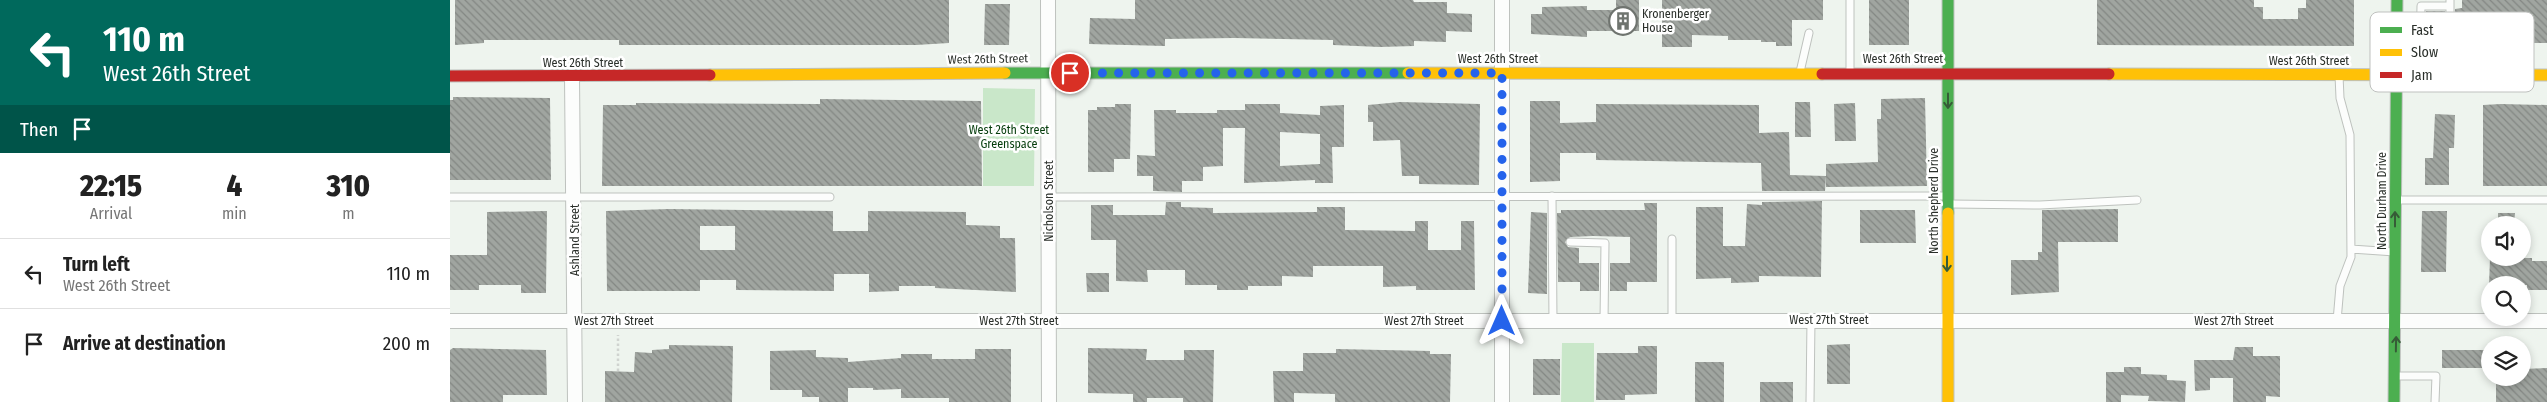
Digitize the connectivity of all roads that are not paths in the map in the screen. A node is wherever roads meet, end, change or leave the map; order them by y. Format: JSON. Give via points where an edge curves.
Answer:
{"nodes":[{"id":1,"x":1048,"y":0,"type":"edge"},
{"id":2,"x":1502,"y":0,"type":"edge"},
{"id":3,"x":1850,"y":0,"type":"edge"},
{"id":4,"x":1948,"y":0,"type":"edge"},
{"id":5,"x":2450,"y":3,"type":"edge"},
{"id":6,"x":2421,"y":12,"type":"edge"},
{"id":7,"x":1809,"y":33,"type":"dead end"},
{"id":8,"x":1049,"y":73,"type":"junction"},
{"id":9,"x":1502,"y":73,"type":"junction"},
{"id":10,"x":1800,"y":73,"type":"junction"},
{"id":11,"x":1850,"y":73,"type":"junction"},
{"id":12,"x":1948,"y":73,"type":"junction"},
{"id":13,"x":2339,"y":74,"type":"junction"},
{"id":14,"x":2370,"y":75,"type":"edge"},
{"id":15,"x":450,"y":76,"type":"edge"},
{"id":16,"x":2534,"y":76,"type":"edge"},
{"id":17,"x":2547,"y":76,"type":"edge"},
{"id":18,"x":572,"y":77,"type":"junction"},
{"id":19,"x":2396,"y":92,"type":"edge"},
{"id":20,"x":1502,"y":196,"type":"junction"},
{"id":21,"x":1552,"y":196,"type":"junction"},
{"id":22,"x":450,"y":197,"type":"edge"},
{"id":23,"x":574,"y":197,"type":"junction"},
{"id":24,"x":830,"y":197,"type":"dead end"},
{"id":25,"x":1049,"y":197,"type":"junction"},
{"id":26,"x":1948,"y":200,"type":"junction"},
{"id":27,"x":2138,"y":200,"type":"dead end"},
{"id":28,"x":2395,"y":200,"type":"junction"},
{"id":29,"x":2547,"y":200,"type":"edge"},
{"id":30,"x":1672,"y":239,"type":"dead end"},
{"id":31,"x":1570,"y":242,"type":"dead end"},
{"id":32,"x":2351,"y":249,"type":"junction"},
{"id":33,"x":2395,"y":252,"type":"junction"},
{"id":34,"x":1811,"y":320,"type":"junction"},
{"id":35,"x":1947,"y":320,"type":"junction"},
{"id":36,"x":450,"y":321,"type":"edge"},
{"id":37,"x":575,"y":321,"type":"junction"},
{"id":38,"x":1049,"y":321,"type":"junction"},
{"id":39,"x":1502,"y":321,"type":"junction"},
{"id":40,"x":1553,"y":321,"type":"junction"},
{"id":41,"x":1604,"y":321,"type":"junction"},
{"id":42,"x":1672,"y":321,"type":"junction"},
{"id":43,"x":2337,"y":321,"type":"junction"},
{"id":44,"x":2396,"y":321,"type":"junction"},
{"id":45,"x":2547,"y":321,"type":"edge"},
{"id":46,"x":2395,"y":376,"type":"junction"},
{"id":47,"x":575,"y":402,"type":"edge"},
{"id":48,"x":1049,"y":402,"type":"edge"},
{"id":49,"x":1502,"y":402,"type":"edge"},
{"id":50,"x":1810,"y":402,"type":"edge"},
{"id":51,"x":1948,"y":402,"type":"edge"},
{"id":52,"x":2394,"y":402,"type":"edge"},
{"id":53,"x":2435,"y":402,"type":"edge"}],
"edges":[{"from":1,"to":8,"type":"street","name":"Nicholson Street"},
{"from":2,"to":9,"type":"street"},
{"from":3,"to":11,"type":"lane"},
{"from":4,"to":12,"type":"street","name":"North Shepherd Drive"},
{"from":5,"to":6,"type":"lane","via":[[2421,6]]},
{"from":7,"to":10,"type":"lane"},
{"from":8,"to":9,"type":"street","name":"West 26th Street"},
{"from":8,"to":18,"type":"street","name":"West 26th Street"},
{"from":8,"to":25,"type":"street","name":"Nicholson Street"},
{"from":9,"to":10,"type":"street","name":"West 26th Street"},
{"from":9,"to":20,"type":"street"},
{"from":10,"to":11,"type":"street","name":"West 26th Street"},
{"from":11,"to":12,"type":"street","name":"West 26th Street"},
{"from":12,"to":13,"type":"street","name":"West 26th Street"},
{"from":12,"to":26,"type":"street","name":"North Shepherd Drive","one_way":true},
{"from":13,"to":14,"type":"street","name":"West 26th Street"},
{"from":13,"to":32,"type":"lane","via":[[2340,98],[2350,135]]},
{"from":15,"to":18,"type":"street","name":"West 26th Street"},
{"from":16,"to":17,"type":"street","name":"West 26th Street"},
{"from":18,"to":23,"type":"street","name":"Ashland Street"},
{"from":19,"to":28,"type":"street","name":"North Durham Drive"},
{"from":20,"to":21,"type":"lane"},
{"from":20,"to":25,"type":"lane"},
{"from":20,"to":39,"type":"street"},
{"from":21,"to":26,"type":"lane"},
{"from":21,"to":40,"type":"lane"},
{"from":22,"to":23,"type":"lane"},
{"from":23,"to":24,"type":"lane"},
{"from":23,"to":37,"type":"street","name":"Ashland Street"},
{"from":25,"to":38,"type":"street","name":"Nicholson Street"},
{"from":26,"to":27,"type":"lane","via":[[2040,205]]},
{"from":26,"to":35,"type":"street","name":"North Shepherd Drive","one_way":true},
{"from":28,"to":29,"type":"lane"},
{"from":33,"to":28,"type":"street","name":"North Durham Drive","one_way":true},
{"from":30,"to":42,"type":"lane"},
{"from":31,"to":41,"type":"lane","via":[[1605,243]]},
{"from":32,"to":33,"type":"lane"},
{"from":32,"to":43,"type":"lane","via":[[2338,298]]},
{"from":33,"to":44,"type":"street","name":"North Durham Drive"},
{"from":34,"to":35,"type":"street","name":"West 27th Street"},
{"from":34,"to":42,"type":"street","name":"West 27th Street"},
{"from":34,"to":50,"type":"lane"},
{"from":35,"to":43,"type":"street","name":"West 27th Street"},
{"from":35,"to":51,"type":"street","name":"North Shepherd Drive"},
{"from":36,"to":37,"type":"street","name":"West 27th Street"},
{"from":37,"to":38,"type":"street","name":"West 27th Street"},
{"from":37,"to":47,"type":"street","name":"Ashland Street"},
{"from":38,"to":39,"type":"street","name":"West 27th Street"},
{"from":38,"to":48,"type":"street","name":"Nicholson Street"},
{"from":39,"to":40,"type":"street","name":"West 27th Street"},
{"from":39,"to":49,"type":"street"},
{"from":40,"to":41,"type":"street","name":"West 27th Street"},
{"from":41,"to":42,"type":"street","name":"West 27th Street"},
{"from":43,"to":44,"type":"street","name":"West 27th Street"},
{"from":44,"to":45,"type":"street","name":"West 27th Street"},
{"from":46,"to":44,"type":"street","name":"North Durham Drive","one_way":true},
{"from":46,"to":52,"type":"street","name":"North Durham Drive"},
{"from":46,"to":53,"type":"lane","via":[[2436,376]]}]}
